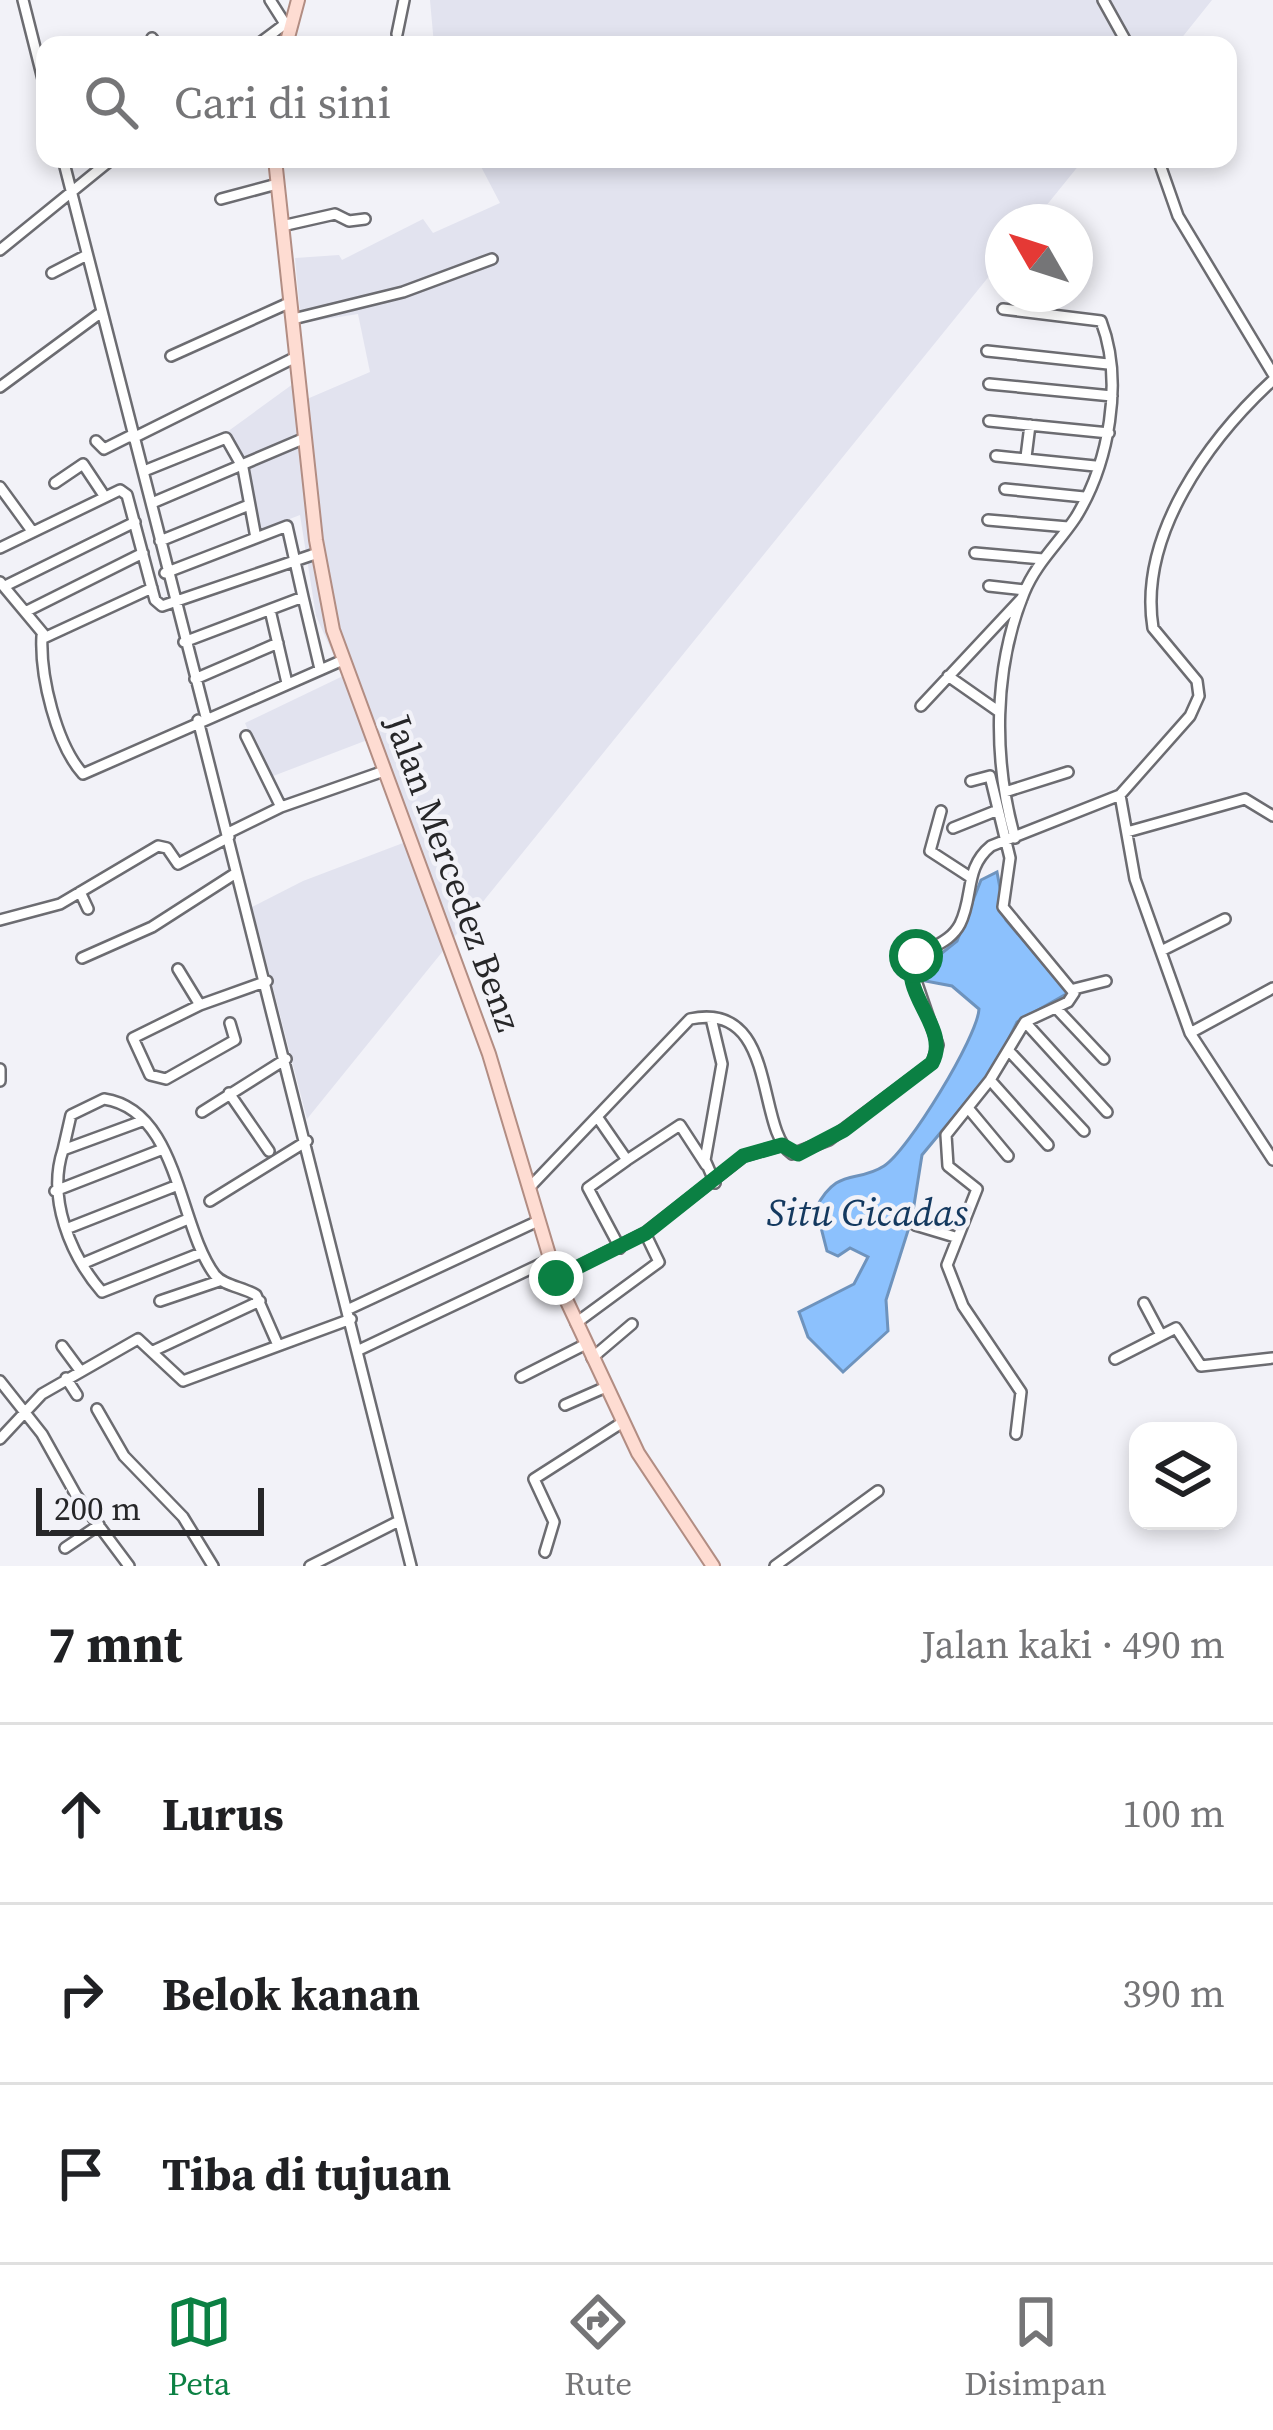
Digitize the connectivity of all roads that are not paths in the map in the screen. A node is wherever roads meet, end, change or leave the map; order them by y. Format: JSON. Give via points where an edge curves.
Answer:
{"nodes":[{"id":1,"x":23,"y":0,"type":"edge"},
{"id":2,"x":271,"y":0,"type":"edge"},
{"id":3,"x":298,"y":0,"type":"edge"},
{"id":4,"x":404,"y":0,"type":"edge"},
{"id":5,"x":1103,"y":0,"type":"edge"},
{"id":6,"x":287,"y":33,"type":"edge"},
{"id":7,"x":397,"y":34,"type":"dead end"},
{"id":8,"x":1123,"y":36,"type":"edge"},
{"id":9,"x":36,"y":51,"type":"edge"},
{"id":10,"x":64,"y":168,"type":"edge"},
{"id":11,"x":102,"y":168,"type":"edge"},
{"id":12,"x":276,"y":168,"type":"edge"},
{"id":13,"x":1161,"y":168,"type":"edge"},
{"id":14,"x":277,"y":184,"type":"junction"},
{"id":15,"x":71,"y":196,"type":"junction"},
{"id":16,"x":221,"y":199,"type":"dead end"},
{"id":17,"x":365,"y":219,"type":"dead end"},
{"id":18,"x":282,"y":226,"type":"junction"},
{"id":19,"x":0,"y":250,"type":"edge"},
{"id":20,"x":86,"y":256,"type":"junction"},
{"id":21,"x":492,"y":259,"type":"dead end"},
{"id":22,"x":52,"y":273,"type":"dead end"},
{"id":23,"x":291,"y":302,"type":"junction"},
{"id":24,"x":1028,"y":312,"type":"edge"},
{"id":25,"x":99,"y":314,"type":"junction"},
{"id":26,"x":293,"y":319,"type":"junction"},
{"id":27,"x":987,"y":351,"type":"dead end"},
{"id":28,"x":171,"y":356,"type":"dead end"},
{"id":29,"x":296,"y":357,"type":"junction"},
{"id":30,"x":1108,"y":364,"type":"junction"},
{"id":31,"x":1273,"y":377,"type":"edge"},
{"id":32,"x":989,"y":384,"type":"dead end"},
{"id":33,"x":0,"y":387,"type":"edge"},
{"id":34,"x":1112,"y":396,"type":"junction"},
{"id":35,"x":989,"y":421,"type":"dead end"},
{"id":36,"x":1030,"y":425,"type":"junction"},
{"id":37,"x":1108,"y":433,"type":"junction"},
{"id":38,"x":132,"y":436,"type":"junction"},
{"id":39,"x":304,"y":438,"type":"junction"},
{"id":40,"x":96,"y":441,"type":"dead end"},
{"id":41,"x":996,"y":456,"type":"dead end"},
{"id":42,"x":1025,"y":457,"type":"junction"},
{"id":43,"x":1095,"y":466,"type":"junction"},
{"id":44,"x":243,"y":468,"type":"junction"},
{"id":45,"x":144,"y":471,"type":"junction"},
{"id":46,"x":55,"y":483,"type":"dead end"},
{"id":47,"x":0,"y":488,"type":"edge"},
{"id":48,"x":1005,"y":489,"type":"dead end"},
{"id":49,"x":105,"y":497,"type":"junction"},
{"id":50,"x":1084,"y":497,"type":"junction"},
{"id":51,"x":152,"y":503,"type":"junction"},
{"id":52,"x":249,"y":505,"type":"junction"},
{"id":53,"x":988,"y":520,"type":"dead end"},
{"id":54,"x":135,"y":523,"type":"junction"},
{"id":55,"x":1068,"y":527,"type":"junction"},
{"id":56,"x":32,"y":531,"type":"junction"},
{"id":57,"x":256,"y":538,"type":"junction"},
{"id":58,"x":160,"y":541,"type":"junction"},
{"id":59,"x":0,"y":548,"type":"edge"},
{"id":60,"x":143,"y":553,"type":"junction"},
{"id":61,"x":318,"y":553,"type":"junction"},
{"id":62,"x":974,"y":553,"type":"dead end"},
{"id":63,"x":1043,"y":559,"type":"junction"},
{"id":64,"x":298,"y":561,"type":"junction"},
{"id":65,"x":165,"y":573,"type":"junction"},
{"id":66,"x":2,"y":584,"type":"edge"},
{"id":67,"x":989,"y":586,"type":"dead end"},
{"id":68,"x":152,"y":588,"type":"junction"},
{"id":69,"x":1023,"y":594,"type":"junction"},
{"id":70,"x":303,"y":597,"type":"junction"},
{"id":71,"x":174,"y":604,"type":"junction"},
{"id":72,"x":270,"y":610,"type":"junction"},
{"id":73,"x":27,"y":611,"type":"junction"},
{"id":74,"x":42,"y":636,"type":"junction"},
{"id":75,"x":184,"y":642,"type":"junction"},
{"id":76,"x":278,"y":644,"type":"junction"},
{"id":77,"x":344,"y":660,"type":"junction"},
{"id":78,"x":320,"y":669,"type":"junction"},
{"id":79,"x":948,"y":676,"type":"junction"},
{"id":80,"x":195,"y":680,"type":"junction"},
{"id":81,"x":287,"y":683,"type":"junction"},
{"id":82,"x":921,"y":706,"type":"dead end"},
{"id":83,"x":998,"y":711,"type":"junction"},
{"id":84,"x":202,"y":718,"type":"junction"},
{"id":85,"x":246,"y":736,"type":"dead end"},
{"id":86,"x":384,"y":771,"type":"junction"},
{"id":87,"x":1068,"y":772,"type":"dead end"},
{"id":88,"x":971,"y":781,"type":"dead end"},
{"id":89,"x":1005,"y":792,"type":"junction"},
{"id":90,"x":1120,"y":795,"type":"junction"},
{"id":91,"x":281,"y":807,"type":"junction"},
{"id":92,"x":998,"y":810,"type":"junction"},
{"id":93,"x":941,"y":812,"type":"dead end"},
{"id":94,"x":1273,"y":816,"type":"edge"},
{"id":95,"x":952,"y":828,"type":"dead end"},
{"id":96,"x":1127,"y":832,"type":"junction"},
{"id":97,"x":229,"y":835,"type":"junction"},
{"id":98,"x":1011,"y":838,"type":"junction"},
{"id":99,"x":236,"y":873,"type":"junction"},
{"id":100,"x":970,"y":877,"type":"junction"},
{"id":101,"x":80,"y":892,"type":"junction"},
{"id":102,"x":88,"y":909,"type":"dead end"},
{"id":103,"x":1225,"y":919,"type":"dead end"},
{"id":104,"x":0,"y":920,"type":"edge"},
{"id":105,"x":1161,"y":951,"type":"junction"},
{"id":106,"x":82,"y":958,"type":"dead end"},
{"id":107,"x":178,"y":968,"type":"dead end"},
{"id":108,"x":267,"y":981,"type":"junction"},
{"id":109,"x":1106,"y":981,"type":"dead end"},
{"id":110,"x":1273,"y":988,"type":"edge"},
{"id":111,"x":1074,"y":989,"type":"junction"},
{"id":112,"x":200,"y":1005,"type":"junction"},
{"id":113,"x":1057,"y":1009,"type":"junction"},
{"id":114,"x":710,"y":1018,"type":"junction"},
{"id":115,"x":1025,"y":1022,"type":"junction"},
{"id":116,"x":230,"y":1023,"type":"dead end"},
{"id":117,"x":1190,"y":1033,"type":"junction"},
{"id":118,"x":1009,"y":1051,"type":"junction"},
{"id":119,"x":286,"y":1059,"type":"junction"},
{"id":120,"x":1104,"y":1059,"type":"dead end"},
{"id":121,"x":0,"y":1070,"type":"edge"},
{"id":122,"x":0,"y":1081,"type":"edge"},
{"id":123,"x":990,"y":1081,"type":"junction"},
{"id":124,"x":230,"y":1093,"type":"junction"},
{"id":125,"x":968,"y":1108,"type":"junction"},
{"id":126,"x":202,"y":1112,"type":"dead end"},
{"id":127,"x":1107,"y":1112,"type":"dead end"},
{"id":128,"x":598,"y":1118,"type":"junction"},
{"id":129,"x":142,"y":1121,"type":"junction"},
{"id":130,"x":1084,"y":1131,"type":"dead end"},
{"id":131,"x":307,"y":1141,"type":"junction"},
{"id":132,"x":782,"y":1145,"type":"junction"},
{"id":133,"x":1048,"y":1145,"type":"dead end"},
{"id":134,"x":164,"y":1149,"type":"junction"},
{"id":135,"x":63,"y":1150,"type":"junction"},
{"id":136,"x":269,"y":1151,"type":"dead end"},
{"id":137,"x":1008,"y":1156,"type":"dead end"},
{"id":138,"x":627,"y":1160,"type":"junction"},
{"id":139,"x":1273,"y":1160,"type":"edge"},
{"id":140,"x":706,"y":1165,"type":"junction"},
{"id":141,"x":715,"y":1183,"type":"junction"},
{"id":142,"x":178,"y":1185,"type":"junction"},
{"id":143,"x":528,"y":1189,"type":"junction"},
{"id":144,"x":55,"y":1191,"type":"junction"},
{"id":145,"x":210,"y":1201,"type":"dead end"},
{"id":146,"x":188,"y":1219,"type":"junction"},
{"id":147,"x":538,"y":1221,"type":"junction"},
{"id":148,"x":915,"y":1225,"type":"dead end"},
{"id":149,"x":66,"y":1229,"type":"junction"},
{"id":150,"x":646,"y":1233,"type":"junction"},
{"id":151,"x":955,"y":1237,"type":"junction"},
{"id":152,"x":620,"y":1248,"type":"junction"},
{"id":153,"x":201,"y":1253,"type":"junction"},
{"id":154,"x":549,"y":1260,"type":"junction"},
{"id":155,"x":84,"y":1263,"type":"junction"},
{"id":156,"x":556,"y":1278,"type":"junction"},
{"id":157,"x":219,"y":1281,"type":"junction"},
{"id":158,"x":160,"y":1301,"type":"dead end"},
{"id":159,"x":260,"y":1301,"type":"junction"},
{"id":160,"x":1144,"y":1304,"type":"dead end"},
{"id":161,"x":350,"y":1314,"type":"junction"},
{"id":162,"x":575,"y":1323,"type":"junction"},
{"id":163,"x":632,"y":1324,"type":"dead end"},
{"id":164,"x":1161,"y":1335,"type":"junction"},
{"id":165,"x":277,"y":1343,"type":"junction"},
{"id":166,"x":586,"y":1343,"type":"junction"},
{"id":167,"x":62,"y":1346,"type":"dead end"},
{"id":168,"x":359,"y":1350,"type":"junction"},
{"id":169,"x":153,"y":1351,"type":"junction"},
{"id":170,"x":592,"y":1358,"type":"junction"},
{"id":171,"x":1273,"y":1358,"type":"edge"},
{"id":172,"x":1114,"y":1359,"type":"dead end"},
{"id":173,"x":79,"y":1369,"type":"junction"},
{"id":174,"x":66,"y":1378,"type":"junction"},
{"id":175,"x":521,"y":1378,"type":"dead end"},
{"id":176,"x":0,"y":1382,"type":"edge"},
{"id":177,"x":606,"y":1387,"type":"junction"},
{"id":178,"x":77,"y":1395,"type":"dead end"},
{"id":179,"x":565,"y":1405,"type":"dead end"},
{"id":180,"x":97,"y":1409,"type":"dead end"},
{"id":181,"x":25,"y":1414,"type":"junction"},
{"id":182,"x":623,"y":1422,"type":"junction"},
{"id":183,"x":1016,"y":1434,"type":"dead end"},
{"id":184,"x":0,"y":1439,"type":"edge"},
{"id":185,"x":878,"y":1490,"type":"dead end"},
{"id":186,"x":397,"y":1522,"type":"junction"},
{"id":187,"x":99,"y":1525,"type":"junction"},
{"id":188,"x":65,"y":1549,"type":"dead end"},
{"id":189,"x":545,"y":1552,"type":"dead end"},
{"id":190,"x":129,"y":1566,"type":"edge"},
{"id":191,"x":213,"y":1566,"type":"edge"},
{"id":192,"x":310,"y":1566,"type":"edge"},
{"id":193,"x":411,"y":1566,"type":"edge"},
{"id":194,"x":713,"y":1566,"type":"edge"},
{"id":195,"x":775,"y":1566,"type":"edge"}],
"edges":[{"from":1,"to":9,"type":"street"},
{"from":2,"to":6,"type":"street"},
{"from":3,"to":6,"type":"main road"},
{"from":4,"to":7,"type":"street"},
{"from":5,"to":8,"type":"street"},
{"from":10,"to":15,"type":"street"},
{"from":11,"to":15,"type":"street"},
{"from":12,"to":14,"type":"main road","name":"Jalan Mercedez Benz"},
{"from":13,"to":31,"type":"street","via":[[1178,215]]},
{"from":14,"to":16,"type":"street"},
{"from":14,"to":18,"type":"main road","name":"Jalan Mercedez Benz"},
{"from":15,"to":19,"type":"street"},
{"from":15,"to":20,"type":"street"},
{"from":17,"to":18,"type":"street","via":[[334,214]]},
{"from":18,"to":23,"type":"main road","name":"Jalan Mercedez Benz"},
{"from":20,"to":22,"type":"street"},
{"from":20,"to":25,"type":"street"},
{"from":21,"to":26,"type":"street"},
{"from":23,"to":26,"type":"main road","name":"Jalan Mercedez Benz"},
{"from":23,"to":28,"type":"street"},
{"from":24,"to":30,"type":"street","via":[[1101,321]]},
{"from":25,"to":33,"type":"street"},
{"from":25,"to":38,"type":"street"},
{"from":26,"to":29,"type":"main road","name":"Jalan Mercedez Benz"},
{"from":27,"to":30,"type":"street"},
{"from":29,"to":38,"type":"street"},
{"from":29,"to":39,"type":"main road","name":"Jalan Mercedez Benz"},
{"from":30,"to":34,"type":"street"},
{"from":31,"to":90,"type":"street","via":[[1186,486],[1170,521],[1151,621],[1197,681],[1199,696]]},
{"from":32,"to":34,"type":"street"},
{"from":34,"to":37,"type":"street"},
{"from":35,"to":36,"type":"street"},
{"from":36,"to":37,"type":"street"},
{"from":36,"to":42,"type":"street"},
{"from":37,"to":43,"type":"street"},
{"from":38,"to":40,"type":"street","via":[[104,449]]},
{"from":38,"to":45,"type":"street"},
{"from":39,"to":44,"type":"street"},
{"from":39,"to":61,"type":"main road","name":"Jalan Mercedez Benz"},
{"from":41,"to":42,"type":"street"},
{"from":42,"to":43,"type":"street"},
{"from":43,"to":50,"type":"street"},
{"from":44,"to":45,"type":"street","via":[[222,437]]},
{"from":44,"to":51,"type":"street"},
{"from":44,"to":52,"type":"street"},
{"from":45,"to":51,"type":"street"},
{"from":46,"to":49,"type":"street","via":[[83,464]]},
{"from":47,"to":56,"type":"street"},
{"from":48,"to":50,"type":"street"},
{"from":49,"to":54,"type":"street","via":[[125,491]]},
{"from":49,"to":56,"type":"street"},
{"from":50,"to":55,"type":"street"},
{"from":51,"to":58,"type":"street"},
{"from":52,"to":57,"type":"street"},
{"from":52,"to":58,"type":"street"},
{"from":53,"to":55,"type":"street"},
{"from":54,"to":60,"type":"street"},
{"from":54,"to":66,"type":"street"},
{"from":55,"to":63,"type":"street"},
{"from":56,"to":59,"type":"street"},
{"from":57,"to":64,"type":"street","via":[[290,527]]},
{"from":57,"to":65,"type":"street"},
{"from":58,"to":65,"type":"street"},
{"from":60,"to":68,"type":"street"},
{"from":60,"to":73,"type":"street"},
{"from":61,"to":64,"type":"street"},
{"from":61,"to":77,"type":"main road","name":"Jalan Mercedez Benz"},
{"from":62,"to":63,"type":"street"},
{"from":63,"to":69,"type":"street"},
{"from":64,"to":70,"type":"street"},
{"from":64,"to":71,"type":"street"},
{"from":65,"to":71,"type":"street"},
{"from":66,"to":73,"type":"street"},
{"from":67,"to":69,"type":"street"},
{"from":68,"to":71,"type":"street","via":[[157,603]]},
{"from":68,"to":74,"type":"street"},
{"from":69,"to":79,"type":"street"},
{"from":69,"to":83,"type":"street"},
{"from":70,"to":72,"type":"street"},
{"from":70,"to":78,"type":"street"},
{"from":71,"to":75,"type":"street"},
{"from":72,"to":75,"type":"street"},
{"from":72,"to":76,"type":"street"},
{"from":73,"to":74,"type":"street"},
{"from":74,"to":84,"type":"street","via":[[43,668],[83,773]]},
{"from":75,"to":80,"type":"street"},
{"from":76,"to":80,"type":"street"},
{"from":76,"to":81,"type":"street"},
{"from":77,"to":78,"type":"street"},
{"from":77,"to":86,"type":"main road","name":"Jalan Mercedez Benz"},
{"from":78,"to":81,"type":"street"},
{"from":79,"to":82,"type":"street"},
{"from":79,"to":83,"type":"street"},
{"from":80,"to":84,"type":"street"},
{"from":81,"to":84,"type":"street"},
{"from":83,"to":89,"type":"street"},
{"from":84,"to":97,"type":"street"},
{"from":85,"to":91,"type":"street"},
{"from":86,"to":91,"type":"street"},
{"from":86,"to":143,"type":"main road","name":"Jalan Mercedez Benz","via":[[489,1054]]},
{"from":87,"to":89,"type":"street"},
{"from":88,"to":92,"type":"street","via":[[992,777]]},
{"from":89,"to":98,"type":"street"},
{"from":90,"to":96,"type":"street"},
{"from":90,"to":98,"type":"street"},
{"from":91,"to":97,"type":"street"},
{"from":92,"to":95,"type":"street"},
{"from":92,"to":98,"type":"street"},
{"from":93,"to":100,"type":"street","via":[[930,851]]},
{"from":94,"to":96,"type":"street","via":[[1245,800]]},
{"from":96,"to":105,"type":"street"},
{"from":97,"to":99,"type":"street"},
{"from":97,"to":101,"type":"street","via":[[178,864],[158,846]]},
{"from":98,"to":100,"type":"street","via":[[984,851]]},
{"from":98,"to":111,"type":"street","via":[[1003,907]]},
{"from":99,"to":106,"type":"street","via":[[152,927]]},
{"from":99,"to":108,"type":"street"},
{"from":100,"to":132,"type":"street","via":[[954,933],[911,966],[938,1045],[932,1063],[829,1140],[798,1154]]},
{"from":101,"to":102,"type":"street"},
{"from":101,"to":104,"type":"street"},
{"from":103,"to":105,"type":"street"},
{"from":105,"to":117,"type":"street"},
{"from":107,"to":112,"type":"street"},
{"from":108,"to":112,"type":"street"},
{"from":108,"to":119,"type":"street"},
{"from":109,"to":111,"type":"street"},
{"from":110,"to":117,"type":"street"},
{"from":111,"to":113,"type":"street"},
{"from":112,"to":116,"type":"street","via":[[133,1036],[153,1078],[170,1077],[235,1040]]},
{"from":113,"to":115,"type":"street"},
{"from":113,"to":120,"type":"street"},
{"from":114,"to":128,"type":"street","via":[[678,1028]]},
{"from":114,"to":132,"type":"street","via":[[749,1043]]},
{"from":114,"to":140,"type":"street","via":[[721,1076]]},
{"from":115,"to":118,"type":"street"},
{"from":115,"to":127,"type":"street"},
{"from":117,"to":139,"type":"street"},
{"from":118,"to":123,"type":"street"},
{"from":118,"to":130,"type":"street"},
{"from":119,"to":124,"type":"street"},
{"from":119,"to":131,"type":"street"},
{"from":121,"to":122,"type":"street"},
{"from":123,"to":125,"type":"street"},
{"from":123,"to":133,"type":"street"},
{"from":124,"to":126,"type":"street"},
{"from":124,"to":136,"type":"street"},
{"from":125,"to":137,"type":"street"},
{"from":125,"to":151,"type":"street","via":[[946,1135],[949,1166],[977,1189]]},
{"from":128,"to":138,"type":"street"},
{"from":128,"to":143,"type":"street"},
{"from":129,"to":134,"type":"street"},
{"from":129,"to":135,"type":"street"},
{"from":129,"to":135,"type":"street","via":[[104,1099],[71,1115]]},
{"from":131,"to":145,"type":"street"},
{"from":131,"to":161,"type":"street"},
{"from":132,"to":141,"type":"street","via":[[743,1156]]},
{"from":134,"to":142,"type":"street"},
{"from":134,"to":144,"type":"street"},
{"from":135,"to":144,"type":"street"},
{"from":138,"to":140,"type":"street","via":[[678,1125]]},
{"from":138,"to":152,"type":"street","via":[[589,1188]]},
{"from":140,"to":141,"type":"street"},
{"from":141,"to":150,"type":"street"},
{"from":142,"to":146,"type":"street"},
{"from":142,"to":149,"type":"street"},
{"from":143,"to":147,"type":"main road","name":"Jalan Mercedez Benz"},
{"from":144,"to":149,"type":"street"},
{"from":146,"to":153,"type":"street"},
{"from":146,"to":155,"type":"street"},
{"from":147,"to":154,"type":"main road","name":"Jalan Mercedez Benz"},
{"from":147,"to":161,"type":"street"},
{"from":148,"to":151,"type":"street"},
{"from":149,"to":155,"type":"street"},
{"from":150,"to":152,"type":"street"},
{"from":150,"to":162,"type":"street","via":[[660,1262]]},
{"from":151,"to":183,"type":"street","via":[[947,1265],[958,1296],[1021,1392]]},
{"from":152,"to":156,"type":"street"},
{"from":153,"to":155,"type":"street","via":[[101,1294]]},
{"from":153,"to":157,"type":"street"},
{"from":154,"to":156,"type":"main road","name":"Jalan Mercedez Benz"},
{"from":154,"to":168,"type":"street"},
{"from":156,"to":162,"type":"main road","name":"Jalan Mercedez Benz"},
{"from":157,"to":158,"type":"street"},
{"from":157,"to":159,"type":"street"},
{"from":159,"to":165,"type":"street"},
{"from":159,"to":169,"type":"street"},
{"from":160,"to":164,"type":"street"},
{"from":161,"to":165,"type":"street"},
{"from":161,"to":168,"type":"street"},
{"from":162,"to":166,"type":"main road","name":"Jalan Mercedez Benz"},
{"from":163,"to":170,"type":"street"},
{"from":164,"to":171,"type":"street","via":[[1181,1330],[1190,1354],[1207,1368]]},
{"from":164,"to":172,"type":"street"},
{"from":165,"to":169,"type":"street","via":[[183,1382]]},
{"from":166,"to":170,"type":"main road","name":"Jalan Mercedez Benz"},
{"from":166,"to":175,"type":"street"},
{"from":167,"to":173,"type":"street"},
{"from":168,"to":186,"type":"street"},
{"from":169,"to":173,"type":"street","via":[[138,1339]]},
{"from":170,"to":177,"type":"main road","name":"Jalan Mercedez Benz"},
{"from":173,"to":174,"type":"street"},
{"from":174,"to":178,"type":"street"},
{"from":174,"to":181,"type":"street"},
{"from":176,"to":181,"type":"street"},
{"from":177,"to":179,"type":"street"},
{"from":177,"to":182,"type":"main road","name":"Jalan Mercedez Benz"},
{"from":180,"to":191,"type":"street","via":[[124,1456],[183,1516]]},
{"from":181,"to":184,"type":"street"},
{"from":181,"to":187,"type":"street"},
{"from":182,"to":189,"type":"street","via":[[534,1479],[553,1516]]},
{"from":182,"to":194,"type":"main road","name":"Jalan Mercedez Benz"},
{"from":185,"to":195,"type":"street"},
{"from":186,"to":192,"type":"street"},
{"from":186,"to":193,"type":"street"},
{"from":187,"to":188,"type":"street"},
{"from":187,"to":190,"type":"street"}]}
